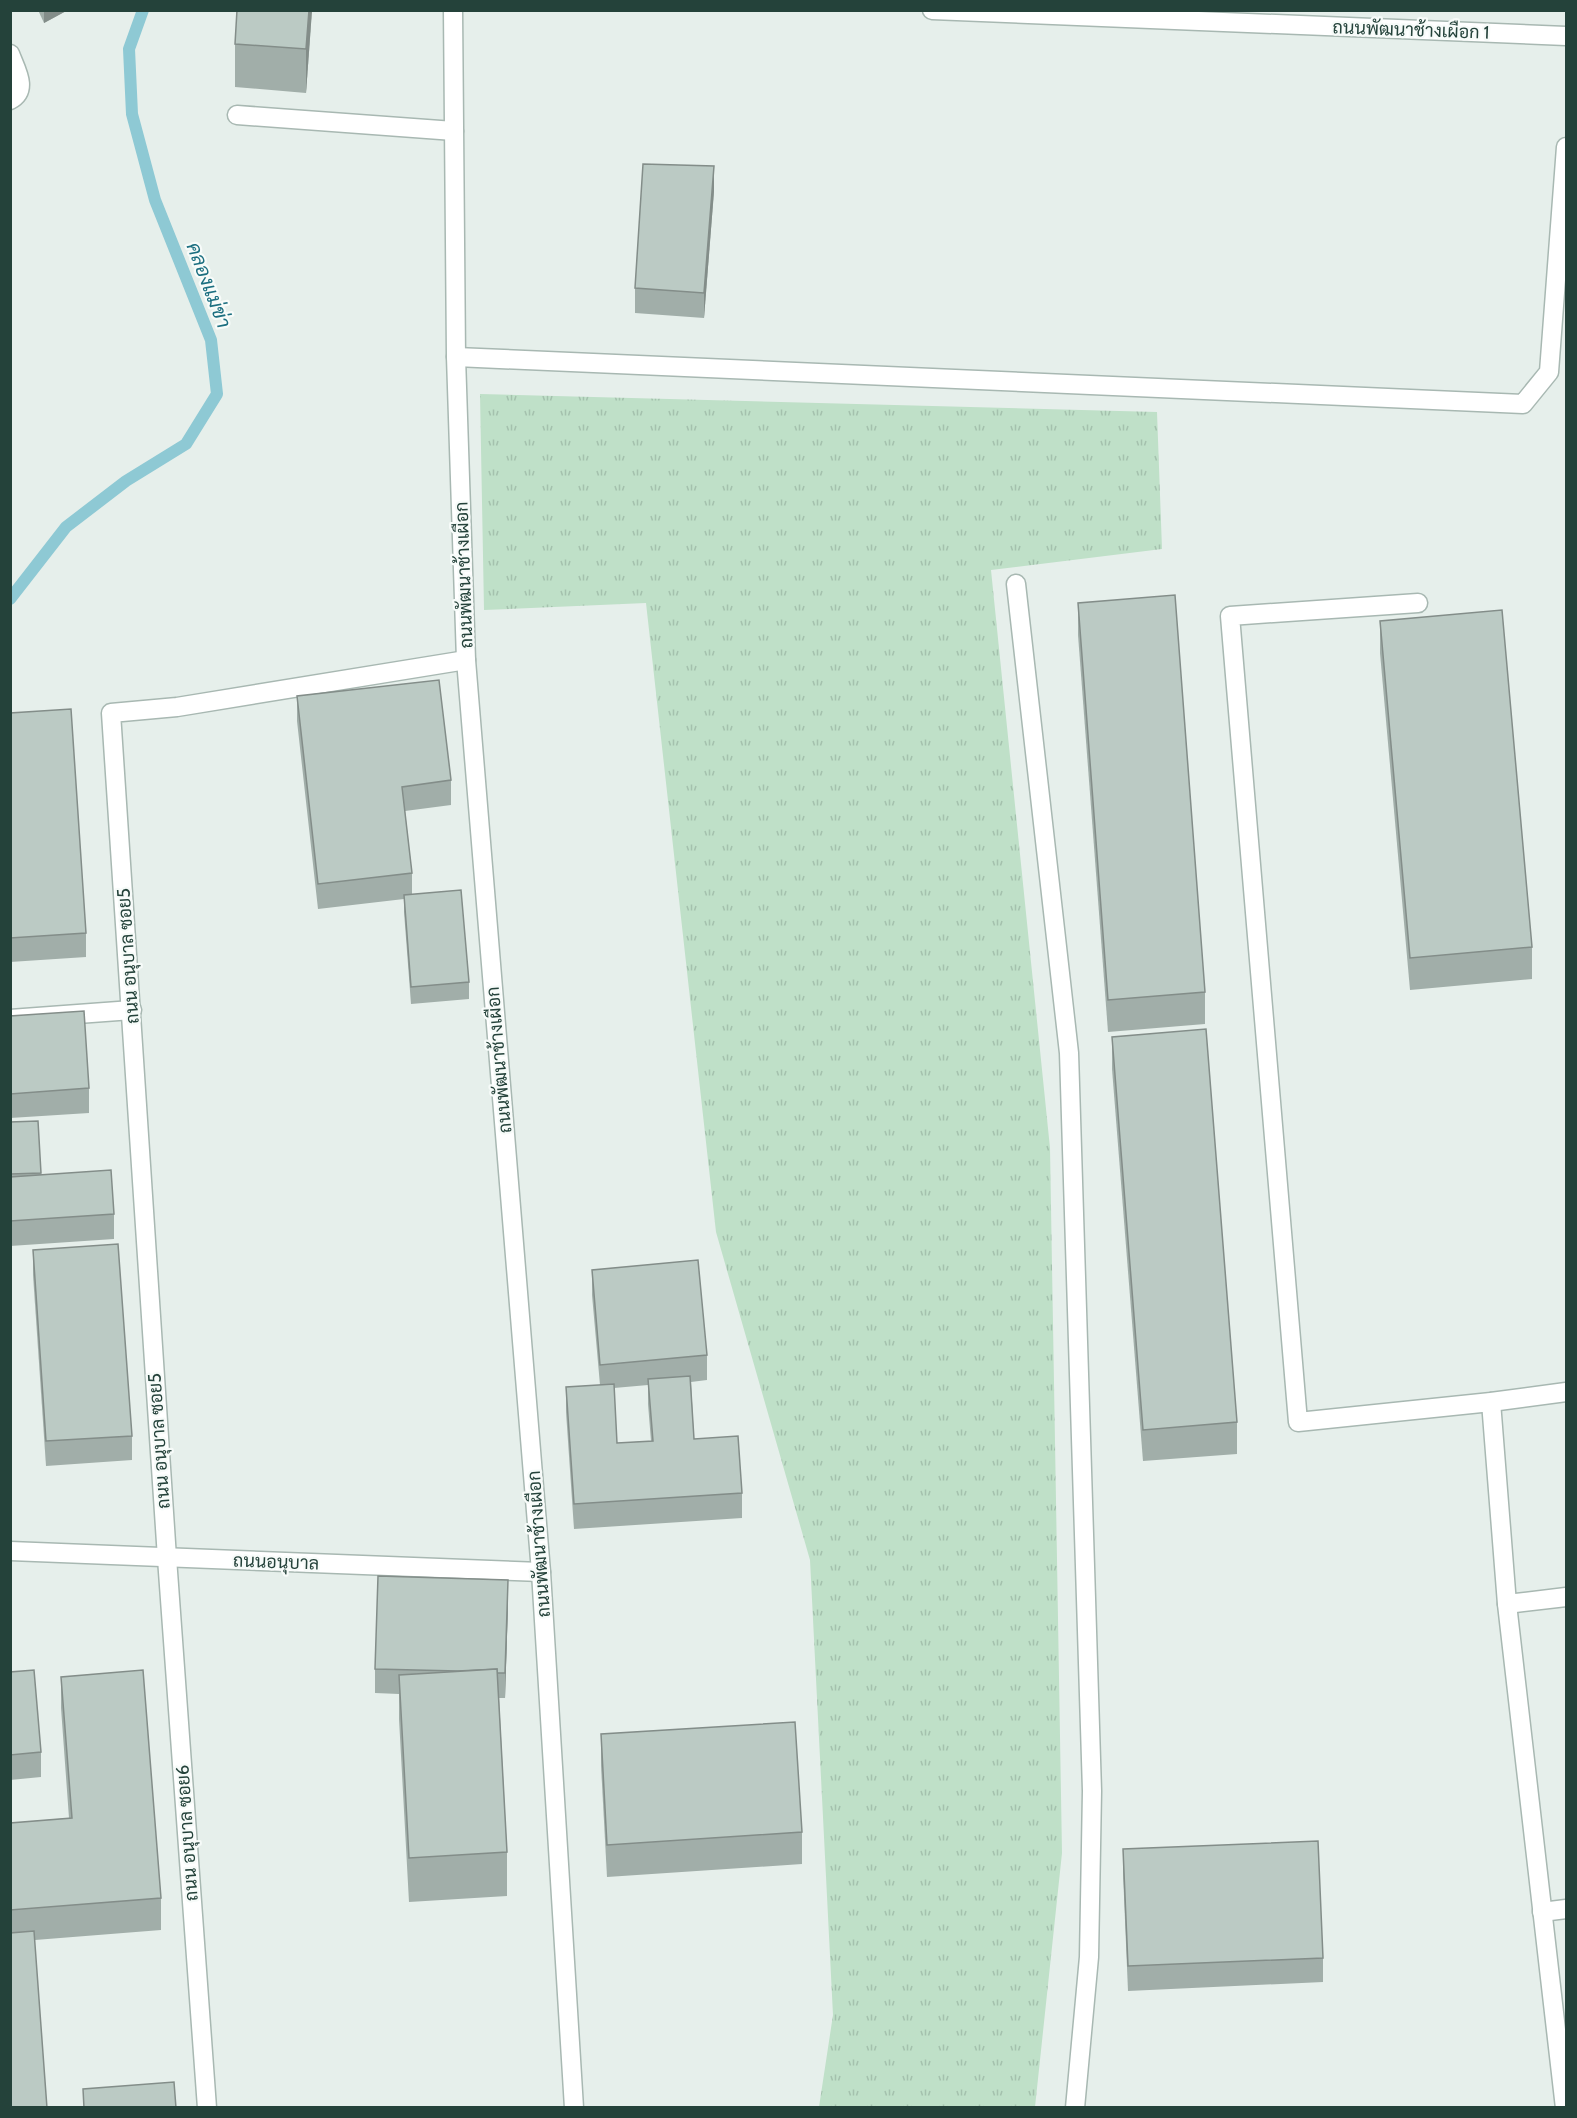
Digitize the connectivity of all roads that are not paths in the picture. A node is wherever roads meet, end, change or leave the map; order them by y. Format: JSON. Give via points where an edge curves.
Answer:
{"nodes":[{"id":1,"x":453,"y":10,"type":"edge"},
{"id":2,"x":932,"y":10,"type":"edge"},
{"id":3,"x":1566,"y":36,"type":"edge"},
{"id":4,"x":10,"y":54,"type":"edge"},
{"id":5,"x":10,"y":100,"type":"edge"},
{"id":6,"x":237,"y":115,"type":"dead end"},
{"id":7,"x":454,"y":131,"type":"junction"},
{"id":8,"x":1566,"y":158,"type":"edge"},
{"id":9,"x":456,"y":357,"type":"junction"},
{"id":10,"x":1016,"y":584,"type":"dead end"},
{"id":11,"x":1418,"y":603,"type":"dead end"},
{"id":12,"x":466,"y":660,"type":"junction"},
{"id":13,"x":132,"y":1010,"type":"junction"},
{"id":14,"x":10,"y":1019,"type":"edge"},
{"id":15,"x":1566,"y":1392,"type":"edge"},
{"id":16,"x":1491,"y":1402,"type":"junction"},
{"id":17,"x":10,"y":1551,"type":"edge"},
{"id":18,"x":167,"y":1558,"type":"junction"},
{"id":19,"x":542,"y":1572,"type":"junction"},
{"id":20,"x":1566,"y":1597,"type":"edge"},
{"id":21,"x":1507,"y":1604,"type":"junction"},
{"id":22,"x":1566,"y":1909,"type":"edge"},
{"id":23,"x":1542,"y":1912,"type":"junction"},
{"id":24,"x":207,"y":2108,"type":"edge"},
{"id":25,"x":574,"y":2108,"type":"edge"},
{"id":26,"x":1075,"y":2108,"type":"edge"},
{"id":27,"x":1564,"y":2108,"type":"edge"}],
"edges":[{"from":1,"to":7,"type":"street","name":"ถนนพัฒนาช้างเผือก"},
{"from":2,"to":3,"type":"street","name":"ถนนพัฒนาช้างเผือก 1"},
{"from":4,"to":5,"type":"street","via":[[21,91]]},
{"from":6,"to":7,"type":"street"},
{"from":7,"to":9,"type":"street","name":"ถนนพัฒนาช้างเผือก"},
{"from":8,"to":9,"type":"street","via":[[1549,372],[1523,404]]},
{"from":9,"to":12,"type":"street","name":"ถนนพัฒนาช้างเผือก"},
{"from":10,"to":26,"type":"street","via":[[1069,1053],[1092,1791],[1089,1957]]},
{"from":11,"to":16,"type":"street","via":[[1230,615],[1298,1422]]},
{"from":12,"to":13,"type":"street","name":"ถนน อนุบาล ซอย5","via":[[177,707],[111,713]]},
{"from":12,"to":19,"type":"street","name":"ถนนพัฒนาช้างเผือก"},
{"from":13,"to":14,"type":"street"},
{"from":13,"to":18,"type":"street","name":"ถนน อนุบาล ซอย5"},
{"from":15,"to":16,"type":"street"},
{"from":16,"to":21,"type":"street"},
{"from":17,"to":18,"type":"street","name":"ถนนอนุบาล"},
{"from":18,"to":19,"type":"street","name":"ถนนอนุบาล"},
{"from":18,"to":24,"type":"street","name":"ถนน อนุบาล ซอย6"},
{"from":19,"to":25,"type":"street","name":"ถนนพัฒนาช้างเผือก"},
{"from":20,"to":21,"type":"street"},
{"from":21,"to":23,"type":"street"},
{"from":22,"to":23,"type":"street"},
{"from":23,"to":27,"type":"street"}]}
